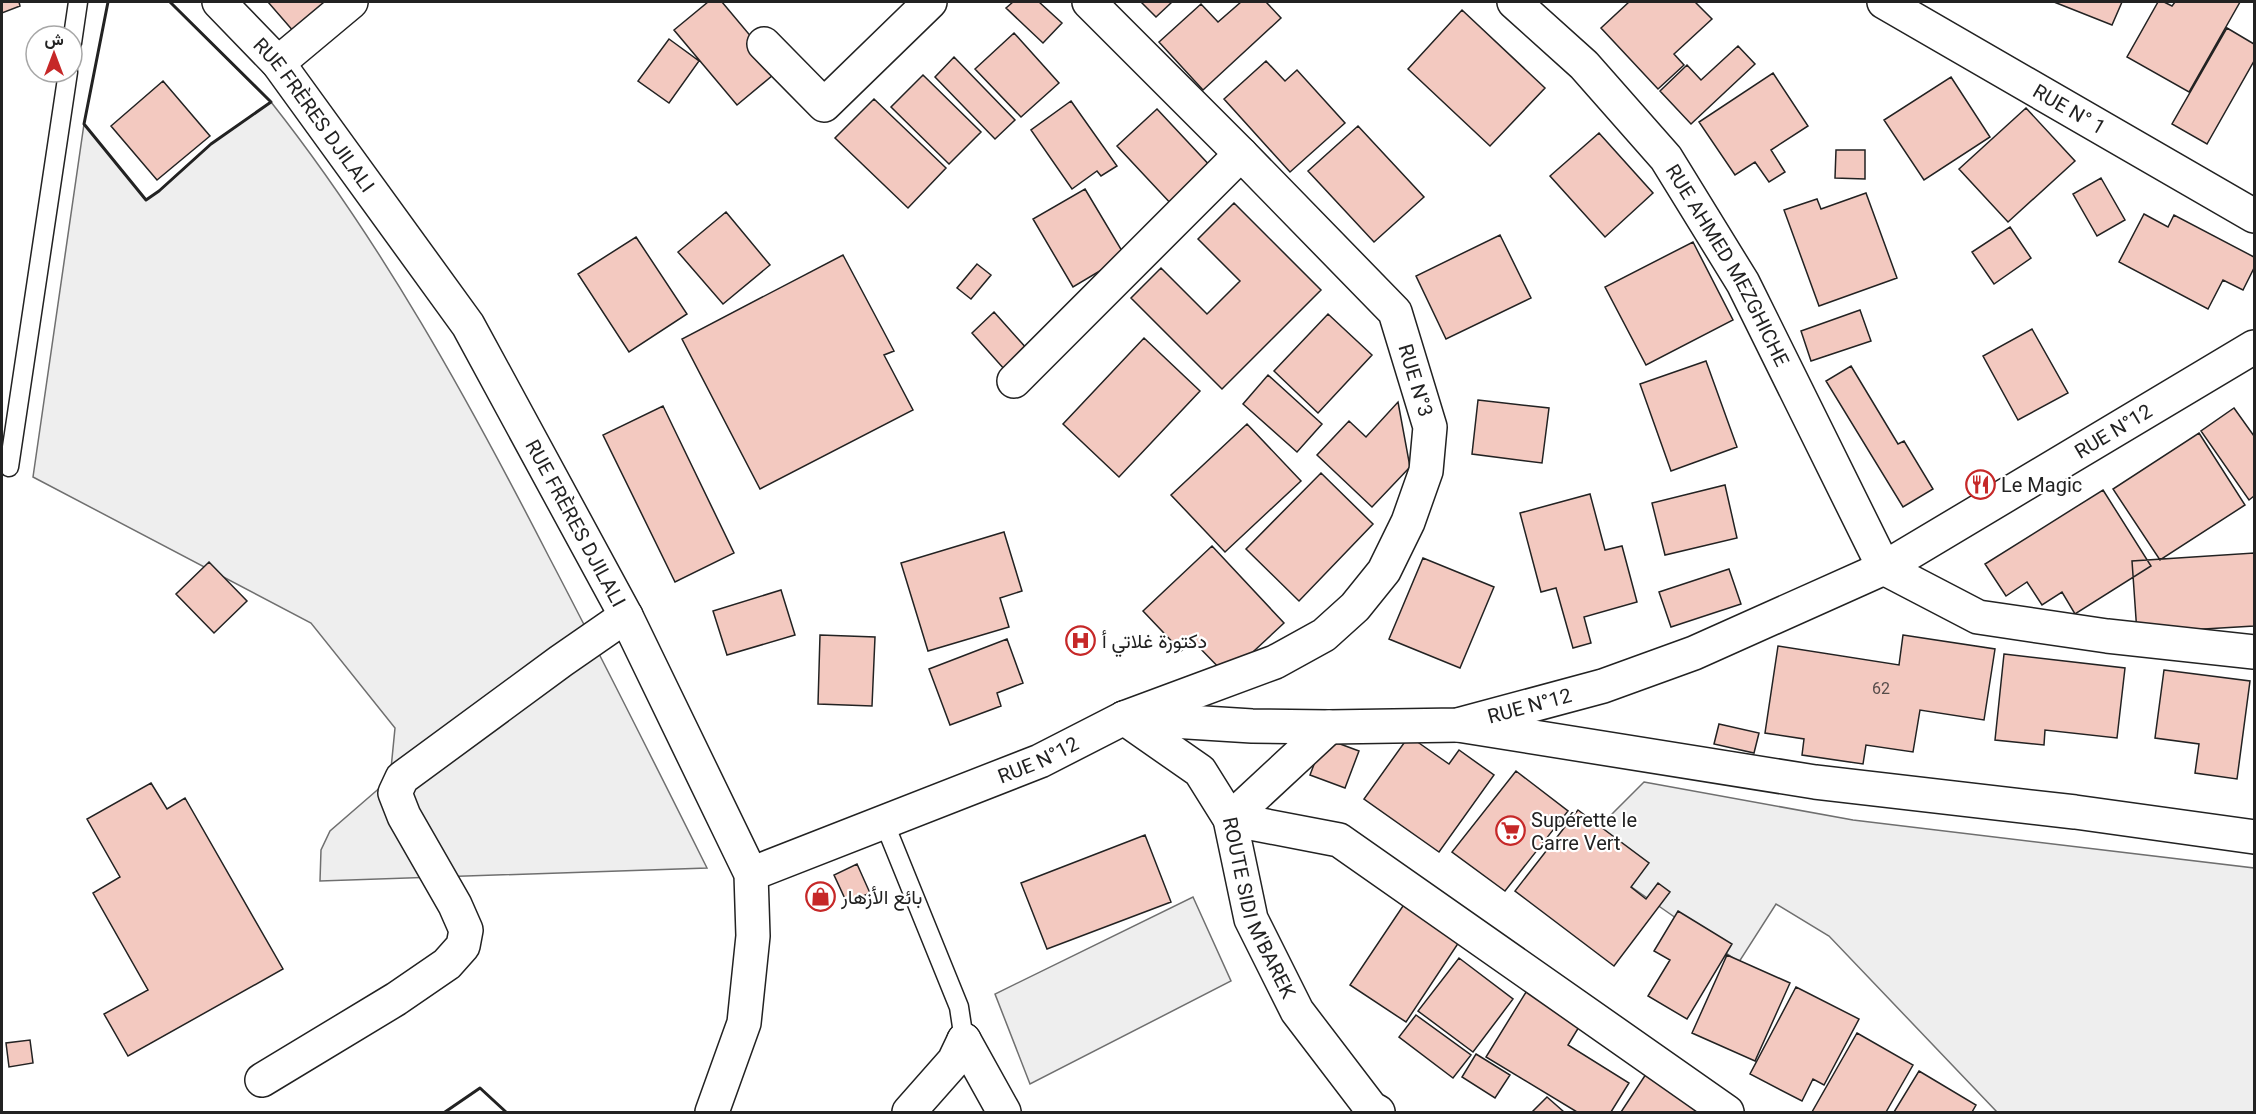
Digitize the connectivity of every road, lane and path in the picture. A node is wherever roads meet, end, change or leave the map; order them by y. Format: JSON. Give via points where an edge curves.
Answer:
{"nodes":[{"id":1,"x":78,"y":2,"type":"edge"},
{"id":2,"x":219,"y":2,"type":"edge"},
{"id":3,"x":351,"y":2,"type":"edge"},
{"id":4,"x":930,"y":2,"type":"edge"},
{"id":5,"x":1089,"y":2,"type":"edge"},
{"id":6,"x":1514,"y":2,"type":"edge"},
{"id":7,"x":1884,"y":2,"type":"edge"},
{"id":8,"x":75,"y":24,"type":"edge"},
{"id":9,"x":764,"y":45,"type":"dead end"},
{"id":10,"x":278,"y":63,"type":"junction"},
{"id":11,"x":66,"y":84,"type":"edge"},
{"id":12,"x":1241,"y":154,"type":"junction"},
{"id":13,"x":2254,"y":216,"type":"edge"},
{"id":14,"x":2254,"y":348,"type":"edge"},
{"id":15,"x":1014,"y":381,"type":"dead end"},
{"id":16,"x":9,"y":466,"type":"dead end"},
{"id":17,"x":1884,"y":568,"type":"junction"},
{"id":18,"x":626,"y":616,"type":"junction"},
{"id":19,"x":2254,"y":652,"type":"edge"},
{"id":20,"x":1124,"y":718,"type":"junction"},
{"id":21,"x":1458,"y":725,"type":"junction"},
{"id":22,"x":1329,"y":727,"type":"junction"},
{"id":23,"x":1230,"y":819,"type":"junction"},
{"id":24,"x":884,"y":822,"type":"junction"},
{"id":25,"x":2254,"y":837,"type":"edge"},
{"id":26,"x":751,"y":874,"type":"junction"},
{"id":27,"x":964,"y":1040,"type":"junction"},
{"id":28,"x":262,"y":1080,"type":"dead end"},
{"id":29,"x":712,"y":1113,"type":"edge"},
{"id":30,"x":909,"y":1113,"type":"edge"},
{"id":31,"x":1004,"y":1113,"type":"edge"},
{"id":32,"x":1378,"y":1113,"type":"edge"},
{"id":33,"x":1727,"y":1113,"type":"edge"}],
"edges":[{"from":1,"to":8,"type":"lane"},
{"from":2,"to":10,"type":"street","name":"RUE FRÈRES DJILALI"},
{"from":3,"to":10,"type":"street"},
{"from":4,"to":9,"type":"street","via":[[824,105]]},
{"from":5,"to":12,"type":"street","name":"RUE N°3"},
{"from":6,"to":17,"type":"street","name":"RUE AHMED MEZGHICHE","via":[[1584,65],[1666,158],[1743,283]]},
{"from":7,"to":13,"type":"street","name":"RUE N° 1"},
{"from":10,"to":18,"type":"street","name":"RUE FRÈRES DJILALI","via":[[468,324]]},
{"from":11,"to":16,"type":"lane"},
{"from":12,"to":15,"type":"street"},
{"from":12,"to":20,"type":"street","name":"RUE N°3","via":[[1395,312],[1430,427],[1426,471],[1408,522],[1384,571],[1355,607],[1324,635],[1275,662]]},
{"from":14,"to":17,"type":"street","name":"RUE N°12"},
{"from":17,"to":19,"type":"street","via":[[1978,617]]},
{"from":17,"to":21,"type":"street","name":"RUE N°12","via":[[1684,657],[1603,686]]},
{"from":18,"to":26,"type":"street","name":"RUE FRÈRES DJILALI"},
{"from":18,"to":28,"type":"street","via":[[402,778],[395,793],[455,905],[466,930],[463,946],[447,964],[396,999]]},
{"from":20,"to":22,"type":"street","name":"RUE N°12"},
{"from":20,"to":23,"type":"street","name":"ROUTE SIDI M'BAREK","via":[[1200,771]]},
{"from":20,"to":24,"type":"street","name":"RUE N°12","via":[[1040,761]]},
{"from":21,"to":22,"type":"street","name":"RUE N°12"},
{"from":21,"to":25,"type":"street","via":[[1815,782]]},
{"from":22,"to":23,"type":"street"},
{"from":23,"to":32,"type":"street","name":"ROUTE SIDI M'BAREK","via":[[1251,919],[1298,1011]]},
{"from":23,"to":33,"type":"street","via":[[1339,840]]},
{"from":24,"to":26,"type":"street","name":"RUE N°12"},
{"from":24,"to":27,"type":"lane","via":[[959,1007]]},
{"from":26,"to":29,"type":"street","name":"RUE FRÈRES DJILALI","via":[[753,936],[744,1023]]},
{"from":27,"to":30,"type":"street","via":[[954,1061]]},
{"from":27,"to":31,"type":"street"}]}
